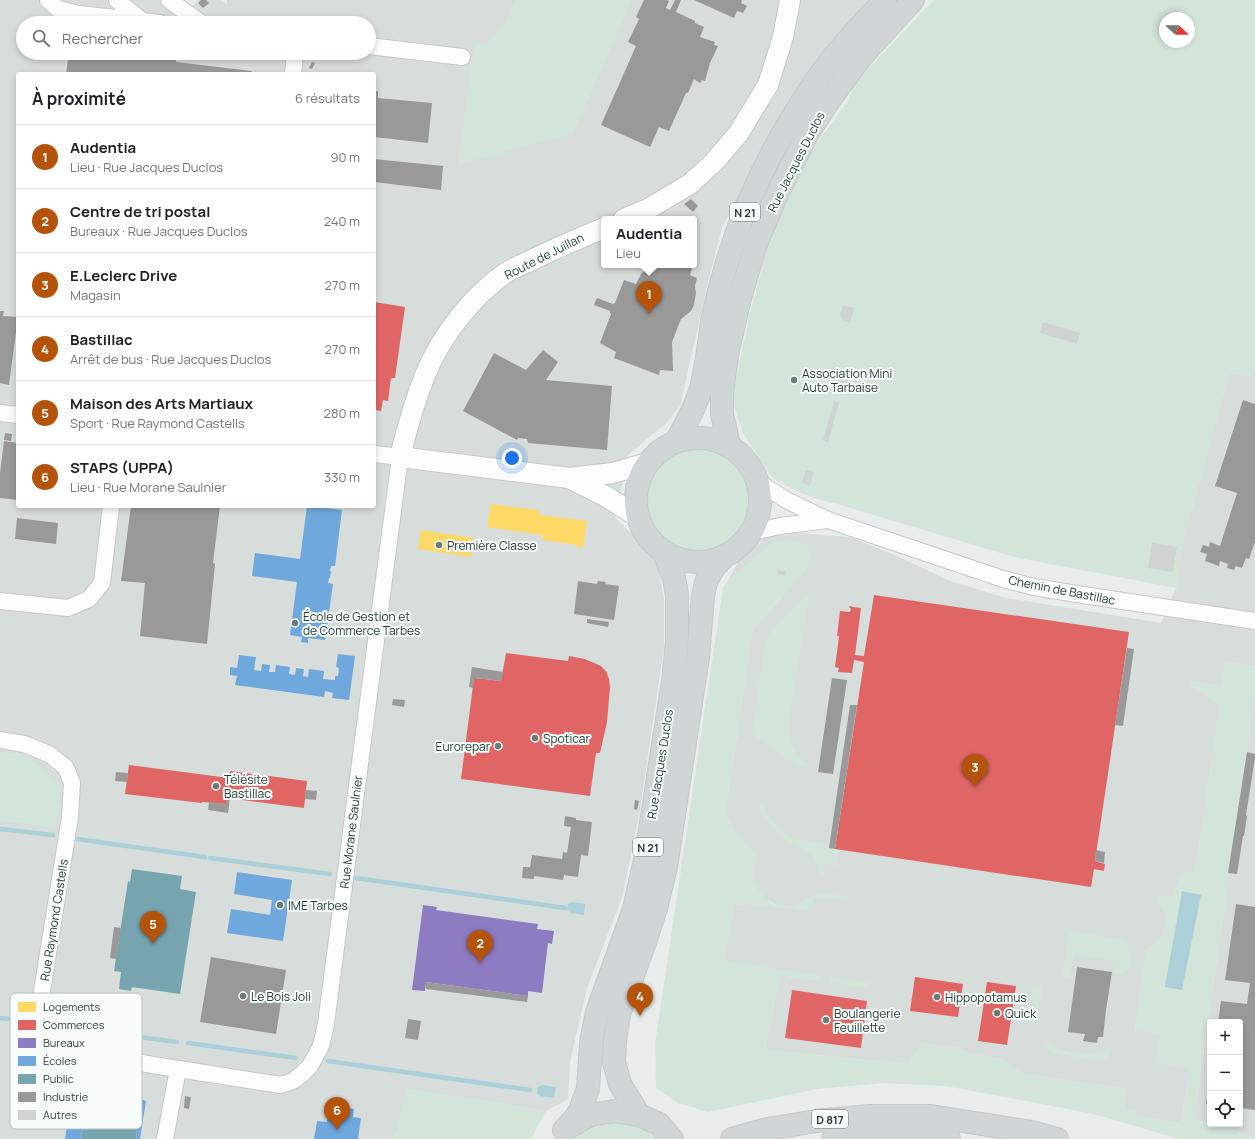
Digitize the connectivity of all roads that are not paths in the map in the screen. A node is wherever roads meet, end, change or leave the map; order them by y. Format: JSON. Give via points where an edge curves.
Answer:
{"nodes":[{"id":1,"x":48,"y":0,"type":"edge"},
{"id":2,"x":117,"y":0,"type":"edge"},
{"id":3,"x":169,"y":0,"type":"edge"},
{"id":4,"x":790,"y":0,"type":"edge"},
{"id":5,"x":885,"y":0,"type":"edge"},
{"id":6,"x":913,"y":0,"type":"edge"},
{"id":7,"x":97,"y":16,"type":"edge"},
{"id":8,"x":136,"y":16,"type":"edge"},
{"id":9,"x":191,"y":16,"type":"edge"},
{"id":10,"x":376,"y":47,"type":"edge"},
{"id":11,"x":462,"y":57,"type":"dead end"},
{"id":12,"x":294,"y":60,"type":"edge"},
{"id":13,"x":293,"y":72,"type":"edge"},
{"id":14,"x":631,"y":216,"type":"edge"},
{"id":15,"x":601,"y":229,"type":"edge"},
{"id":16,"x":0,"y":413,"type":"edge"},
{"id":17,"x":16,"y":415,"type":"edge"},
{"id":18,"x":677,"y":440,"type":"junction"},
{"id":19,"x":729,"y":445,"type":"junction"},
{"id":20,"x":376,"y":454,"type":"edge"},
{"id":21,"x":400,"y":457,"type":"junction"},
{"id":22,"x":647,"y":463,"type":"junction"},
{"id":23,"x":569,"y":478,"type":"junction"},
{"id":24,"x":758,"y":482,"type":"junction"},
{"id":25,"x":111,"y":508,"type":"edge"},
{"id":26,"x":638,"y":517,"type":"junction"},
{"id":27,"x":828,"y":520,"type":"junction"},
{"id":28,"x":752,"y":532,"type":"junction"},
{"id":29,"x":664,"y":552,"type":"junction"},
{"id":30,"x":724,"y":557,"type":"junction"},
{"id":31,"x":0,"y":601,"type":"edge"},
{"id":32,"x":1255,"y":621,"type":"edge"},
{"id":33,"x":0,"y":740,"type":"edge"},
{"id":34,"x":42,"y":993,"type":"edge"},
{"id":35,"x":142,"y":1063,"type":"edge"},
{"id":36,"x":178,"y":1069,"type":"junction"},
{"id":37,"x":639,"y":1115,"type":"junction"},
{"id":38,"x":560,"y":1135,"type":"edge"},
{"id":39,"x":165,"y":1139,"type":"edge"},
{"id":40,"x":672,"y":1139,"type":"edge"},
{"id":41,"x":732,"y":1139,"type":"edge"},
{"id":42,"x":833,"y":1139,"type":"edge"},
{"id":43,"x":949,"y":1139,"type":"edge"},
{"id":44,"x":1057,"y":1139,"type":"edge"}],
"edges":[{"from":1,"to":7,"type":"street","via":[[58,9]]},
{"from":2,"to":8,"type":"street"},
{"from":3,"to":9,"type":"street"},
{"from":4,"to":14,"type":"street","via":[[783,37],[768,85],[738,134],[714,162],[690,184]]},
{"from":5,"to":18,"type":"main road","name":"Rue Jacques Duclos","number":"N 21","via":[[826,68],[781,136],[767,164],[736,234],[713,316],[701,388]]},
{"from":6,"to":19,"type":"main road","name":"Rue Jacques Duclos","number":"N 21","via":[[862,57],[808,133],[777,194],[756,244],[740,298],[722,391],[722,414]]},
{"from":10,"to":11,"type":"street"},
{"from":12,"to":13,"type":"street"},
{"from":15,"to":21,"type":"street","name":"Route de Juillan","via":[[559,246],[508,272],[482,293],[460,316],[426,372],[407,426]]},
{"from":16,"to":17,"type":"street"},
{"from":18,"to":19,"type":"main road","via":[[713,438]]},
{"from":18,"to":22,"type":"main road","via":[[661,449]]},
{"from":19,"to":24,"type":"main road","via":[[752,467]]},
{"from":20,"to":21,"type":"street"},
{"from":21,"to":23,"type":"street"},
{"from":21,"to":36,"type":"street","name":"Rue Morane Saulnier","via":[[326,1024],[321,1046],[303,1073],[293,1081],[281,1085]]},
{"from":22,"to":23,"type":"street","via":[[613,473]]},
{"from":22,"to":26,"type":"main road","via":[[636,492]]},
{"from":23,"to":26,"type":"street","via":[[607,496]]},
{"from":24,"to":27,"type":"street","name":"Chemin de Bastillac","via":[[788,502]]},
{"from":24,"to":28,"type":"main road","via":[[761,499],[759,516]]},
{"from":25,"to":31,"type":"street","via":[[102,583],[89,599],[68,608]]},
{"from":26,"to":29,"type":"main road","via":[[652,543]]},
{"from":27,"to":28,"type":"street","name":"Chemin de Bastillac"},
{"from":27,"to":32,"type":"street","name":"Chemin de Bastillac","via":[[1034,587]]},
{"from":28,"to":30,"type":"main road","via":[[740,546]]},
{"from":29,"to":30,"type":"main road","via":[[678,559],[693,562]]},
{"from":29,"to":38,"type":"main road","name":"Rue Jacques Duclos","number":"N 21","via":[[677,594],[677,642],[646,855],[634,909],[597,1012],[591,1043],[588,1089],[580,1110]]},
{"from":30,"to":37,"type":"main road","name":"Rue Jacques Duclos","number":"N 21","via":[[711,572],[703,596],[698,657],[666,867],[656,908],[619,1014],[614,1062],[620,1084]]},
{"from":33,"to":34,"type":"street","name":"Rue Raymond Castells","via":[[24,744],[49,754],[66,768],[72,783],[70,817]]},
{"from":35,"to":36,"type":"street","name":"Rue Raymond Castells"},
{"from":36,"to":39,"type":"street"},
{"from":37,"to":38,"type":"main road","via":[[614,1110],[590,1114]]},
{"from":37,"to":40,"type":"main road","via":[[659,1124]]},
{"from":41,"to":44,"type":"main road","number":"D 817","via":[[763,1130],[816,1121],[870,1116],[930,1116],[1032,1132]]},
{"from":42,"to":43,"type":"main road","number":"D 817","via":[[883,1136]]}]}
